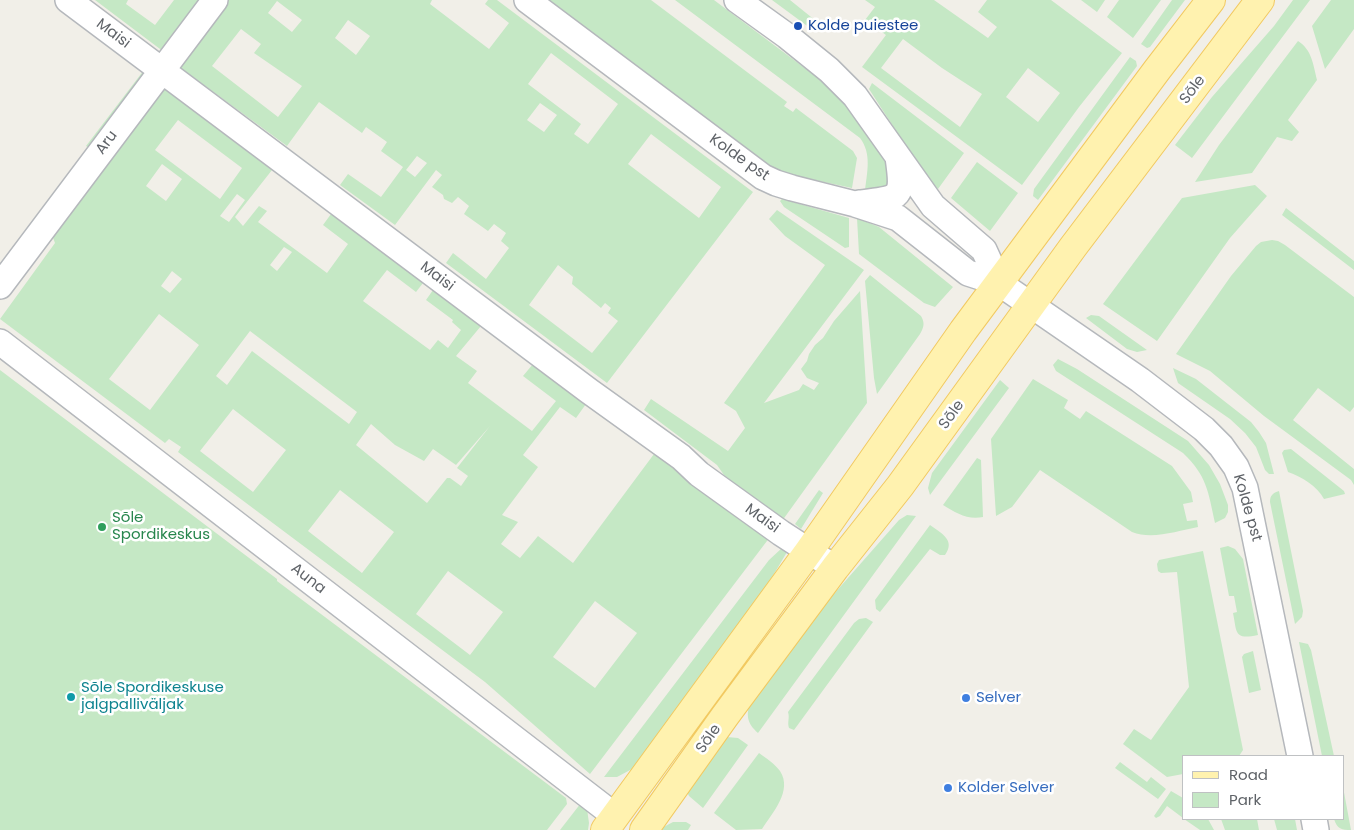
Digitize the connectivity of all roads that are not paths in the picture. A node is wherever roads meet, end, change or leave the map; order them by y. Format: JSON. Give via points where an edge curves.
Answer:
{"nodes":[{"id":1,"x":68,"y":0,"type":"edge"},
{"id":2,"x":215,"y":0,"type":"edge"},
{"id":3,"x":527,"y":0,"type":"edge"},
{"id":4,"x":737,"y":0,"type":"edge"},
{"id":5,"x":1211,"y":0,"type":"edge"},
{"id":6,"x":1260,"y":0,"type":"edge"},
{"id":7,"x":161,"y":71,"type":"junction"},
{"id":8,"x":898,"y":156,"type":"junction"},
{"id":9,"x":855,"y":204,"type":"junction"},
{"id":10,"x":999,"y":283,"type":"junction"},
{"id":11,"x":0,"y":286,"type":"edge"},
{"id":12,"x":1031,"y":306,"type":"junction"},
{"id":13,"x":0,"y":342,"type":"edge"},
{"id":14,"x":809,"y":551,"type":"junction"},
{"id":15,"x":835,"y":568,"type":"junction"},
{"id":16,"x":1300,"y":755,"type":"edge"},
{"id":17,"x":617,"y":825,"type":"edge"},
{"id":18,"x":644,"y":830,"type":"edge"}],
"edges":[{"from":1,"to":7,"type":"street","name":"Maisi"},
{"from":2,"to":7,"type":"street","name":"Aru"},
{"from":3,"to":9,"type":"street","name":"Kolde pst","via":[[776,184]]},
{"from":4,"to":8,"type":"street","name":"Kolde pst","via":[[829,70],[855,96]]},
{"from":5,"to":10,"type":"main road","name":"Sõle"},
{"from":6,"to":12,"type":"main road","name":"Sõle"},
{"from":7,"to":11,"type":"street","name":"Aru"},
{"from":7,"to":14,"type":"street","name":"Maisi","via":[[596,397],[682,457],[699,474]]},
{"from":8,"to":9,"type":"street","via":[[902,183],[897,195],[887,200]]},
{"from":8,"to":10,"type":"street","name":"Kolde pst","via":[[933,206],[984,250]]},
{"from":9,"to":10,"type":"street","name":"Kolde pst","via":[[898,218],[968,273]]},
{"from":10,"to":12,"type":"street","name":"Kolde pst"},
{"from":10,"to":14,"type":"main road","name":"Sõle"},
{"from":12,"to":15,"type":"main road","name":"Sõle","via":[[900,486]]},
{"from":12,"to":16,"type":"street","name":"Kolde pst","via":[[1140,380],[1204,429],[1236,467],[1254,526]]},
{"from":13,"to":17,"type":"street","name":"Auna"},
{"from":14,"to":15,"type":"street","name":"Maisi"},
{"from":14,"to":17,"type":"main road","name":"Sõle"},
{"from":15,"to":18,"type":"main road","name":"Sõle"}]}
